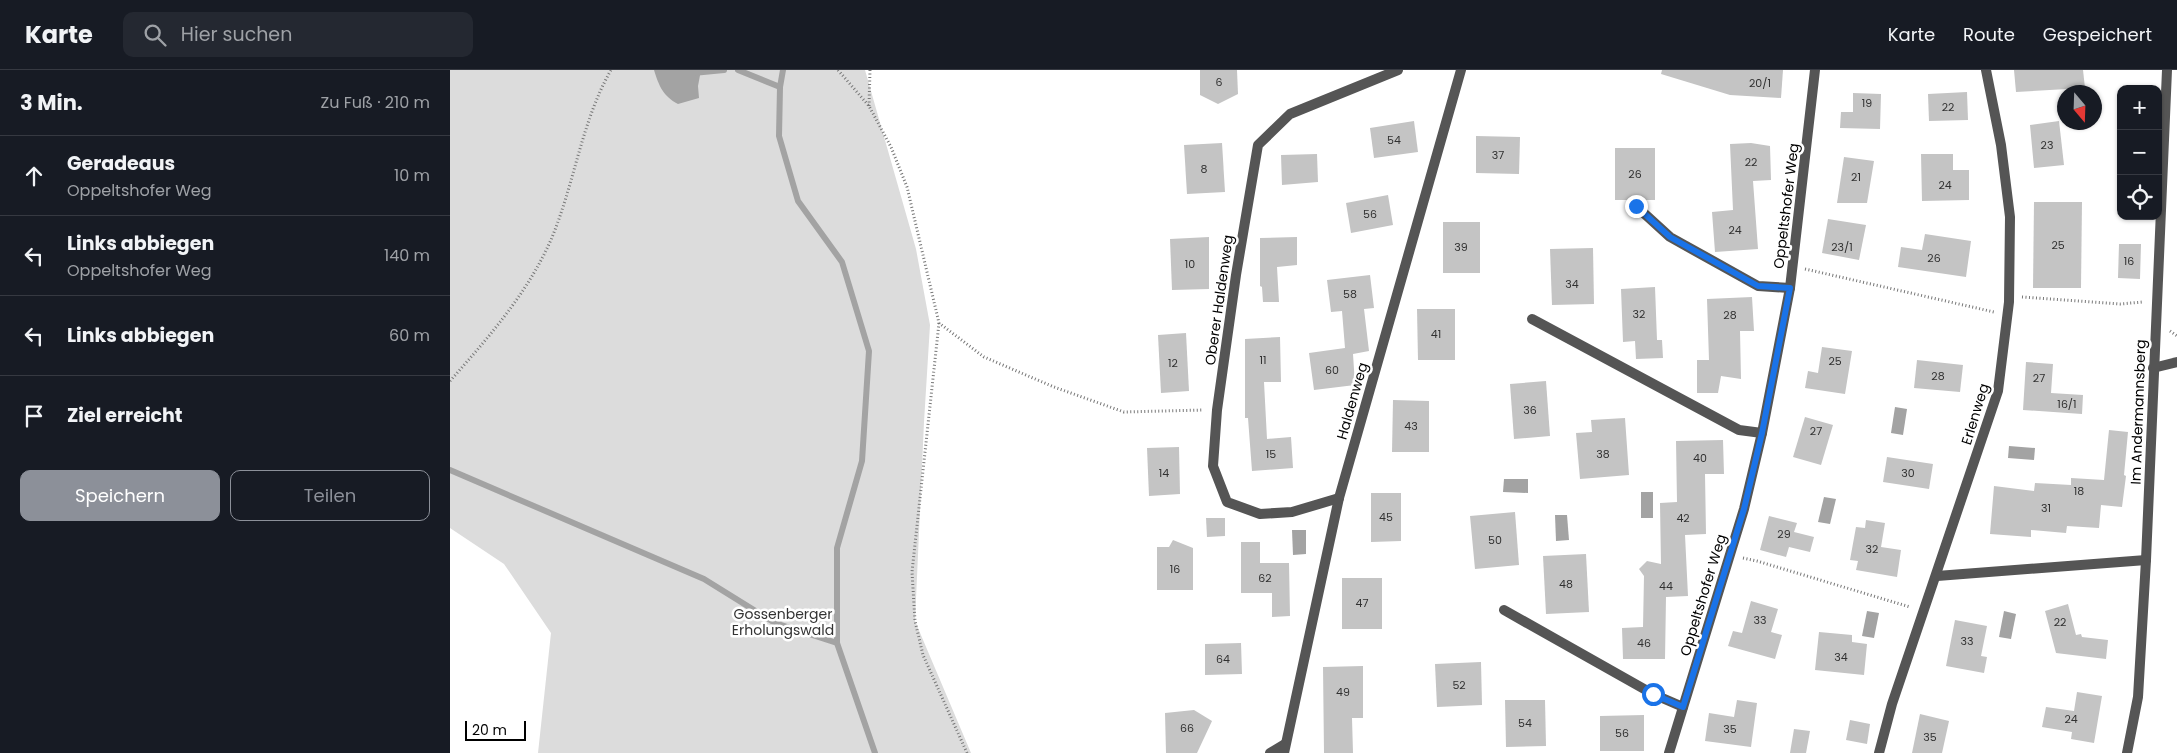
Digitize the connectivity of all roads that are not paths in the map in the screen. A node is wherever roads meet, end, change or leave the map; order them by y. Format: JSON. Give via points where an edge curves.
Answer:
{"nodes":[{"id":1,"x":1398,"y":70,"type":"edge"},
{"id":2,"x":1460,"y":70,"type":"edge"},
{"id":3,"x":1815,"y":70,"type":"edge"},
{"id":4,"x":1986,"y":70,"type":"edge"},
{"id":5,"x":2167,"y":70,"type":"edge"},
{"id":6,"x":1636,"y":206,"type":"dead end"},
{"id":7,"x":1790,"y":288,"type":"junction"},
{"id":8,"x":1532,"y":319,"type":"dead end"},
{"id":9,"x":2177,"y":362,"type":"edge"},
{"id":10,"x":2153,"y":368,"type":"junction"},
{"id":11,"x":1762,"y":433,"type":"junction"},
{"id":12,"x":1339,"y":498,"type":"junction"},
{"id":13,"x":2146,"y":560,"type":"junction"},
{"id":14,"x":1937,"y":576,"type":"junction"},
{"id":15,"x":1504,"y":610,"type":"dead end"},
{"id":16,"x":1683,"y":707,"type":"junction"},
{"id":17,"x":1284,"y":748,"type":"edge"},
{"id":18,"x":1270,"y":753,"type":"edge"},
{"id":19,"x":1669,"y":753,"type":"edge"},
{"id":20,"x":1879,"y":753,"type":"edge"},
{"id":21,"x":2127,"y":753,"type":"edge"}],
"edges":[{"from":1,"to":12,"type":"street","name":"Oberer Haldenweg","via":[[1290,114],[1258,144],[1217,410],[1213,466],[1227,502],[1260,514],[1292,512]]},
{"from":2,"to":12,"type":"street","name":"Haldenweg"},
{"from":3,"to":7,"type":"street","name":"Oppeltshofer Weg"},
{"from":4,"to":14,"type":"street","name":"Erlenweg","via":[[2010,217],[2009,296],[1998,391]]},
{"from":5,"to":10,"type":"street","name":"Im Andermannsberg"},
{"from":6,"to":7,"type":"street","via":[[1670,237],[1758,286]]},
{"from":7,"to":11,"type":"street","name":"Oppeltshofer Weg"},
{"from":8,"to":11,"type":"street","via":[[1739,430]]},
{"from":9,"to":10,"type":"street"},
{"from":10,"to":13,"type":"street","name":"Im Andermannsberg"},
{"from":11,"to":16,"type":"street","name":"Oppeltshofer Weg","via":[[1744,509]]},
{"from":12,"to":17,"type":"street","name":"Haldenweg"},
{"from":13,"to":14,"type":"street"},
{"from":13,"to":21,"type":"street","name":"Im Andermannsberg","via":[[2138,697]]},
{"from":14,"to":20,"type":"street","name":"Erlenweg","via":[[1892,704]]},
{"from":15,"to":16,"type":"street","via":[[1653,694]]},
{"from":16,"to":19,"type":"street","name":"Oppeltshofer Weg"},
{"from":17,"to":18,"type":"street","name":"Haldenweg"}]}
